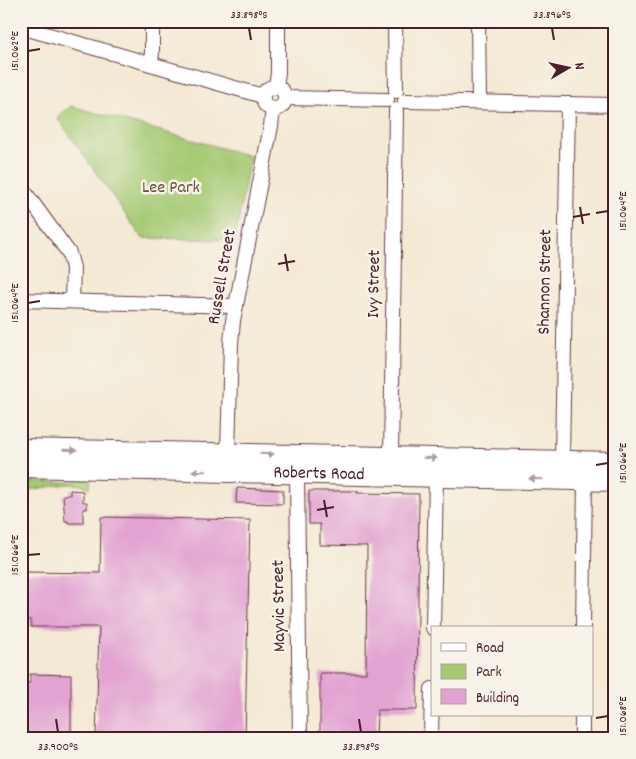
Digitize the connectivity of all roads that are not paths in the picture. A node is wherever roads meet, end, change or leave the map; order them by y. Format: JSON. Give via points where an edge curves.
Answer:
{"nodes":[{"id":1,"x":152,"y":21,"type":"edge"},
{"id":2,"x":278,"y":21,"type":"edge"},
{"id":3,"x":395,"y":21,"type":"edge"},
{"id":4,"x":478,"y":21,"type":"edge"},
{"id":5,"x":21,"y":27,"type":"edge"},
{"id":6,"x":151,"y":64,"type":"junction"},
{"id":7,"x":276,"y":87,"type":"junction"},
{"id":8,"x":263,"y":96,"type":"junction"},
{"id":9,"x":285,"y":98,"type":"junction"},
{"id":10,"x":396,"y":101,"type":"junction"},
{"id":11,"x":479,"y":102,"type":"junction"},
{"id":12,"x":568,"y":104,"type":"junction"},
{"id":13,"x":615,"y":105,"type":"edge"},
{"id":14,"x":273,"y":109,"type":"junction"},
{"id":15,"x":21,"y":186,"type":"edge"},
{"id":16,"x":21,"y":300,"type":"edge"},
{"id":17,"x":72,"y":301,"type":"junction"},
{"id":18,"x":236,"y":306,"type":"junction"},
{"id":19,"x":21,"y":448,"type":"edge"},
{"id":20,"x":228,"y":453,"type":"junction"},
{"id":21,"x":391,"y":457,"type":"junction"},
{"id":22,"x":562,"y":461,"type":"junction"},
{"id":23,"x":615,"y":462,"type":"edge"},
{"id":24,"x":21,"y":467,"type":"edge"},
{"id":25,"x":297,"y":473,"type":"junction"},
{"id":26,"x":436,"y":477,"type":"junction"},
{"id":27,"x":585,"y":480,"type":"junction"},
{"id":28,"x":615,"y":481,"type":"edge"},
{"id":29,"x":433,"y":626,"type":"edge"},
{"id":30,"x":583,"y":626,"type":"edge"},
{"id":31,"x":431,"y":716,"type":"edge"},
{"id":32,"x":582,"y":716,"type":"edge"},
{"id":33,"x":300,"y":738,"type":"edge"},
{"id":34,"x":431,"y":738,"type":"edge"},
{"id":35,"x":582,"y":738,"type":"edge"}],
"edges":[{"from":1,"to":6,"type":"street"},
{"from":2,"to":7,"type":"street"},
{"from":3,"to":10,"type":"street","name":"Ivy Street"},
{"from":4,"to":11,"type":"street"},
{"from":5,"to":6,"type":"street"},
{"from":6,"to":8,"type":"street"},
{"from":7,"to":8,"type":"street","via":[[268,88]]},
{"from":7,"to":9,"type":"street","via":[[282,90]]},
{"from":8,"to":14,"type":"street","via":[[265,104]]},
{"from":9,"to":10,"type":"street"},
{"from":9,"to":14,"type":"street","via":[[281,106]]},
{"from":10,"to":11,"type":"street"},
{"from":10,"to":21,"type":"street","name":"Ivy Street"},
{"from":11,"to":12,"type":"street"},
{"from":12,"to":13,"type":"street"},
{"from":12,"to":22,"type":"street","name":"Shannon Street"},
{"from":14,"to":18,"type":"street","name":"Russell Street"},
{"from":15,"to":17,"type":"street","via":[[69,253],[73,268]]},
{"from":16,"to":17,"type":"street"},
{"from":17,"to":18,"type":"street"},
{"from":18,"to":20,"type":"street","name":"Russell Street","via":[[230,343]]},
{"from":19,"to":20,"type":"highway","name":"Roberts Road","one_way":true},
{"from":20,"to":21,"type":"highway","name":"Roberts Road","one_way":true},
{"from":21,"to":22,"type":"highway","name":"Roberts Road","one_way":true},
{"from":22,"to":23,"type":"highway","name":"Roberts Road"},
{"from":25,"to":24,"type":"highway","name":"Roberts Road","one_way":true},
{"from":25,"to":26,"type":"highway","name":"Roberts Road"},
{"from":25,"to":33,"type":"street","name":"Mayvic Street"},
{"from":27,"to":26,"type":"highway","name":"Roberts Road","one_way":true},
{"from":26,"to":29,"type":"street"},
{"from":27,"to":28,"type":"highway","name":"Roberts Road"},
{"from":27,"to":30,"type":"street"},
{"from":31,"to":34,"type":"street"},
{"from":32,"to":35,"type":"street"}]}
